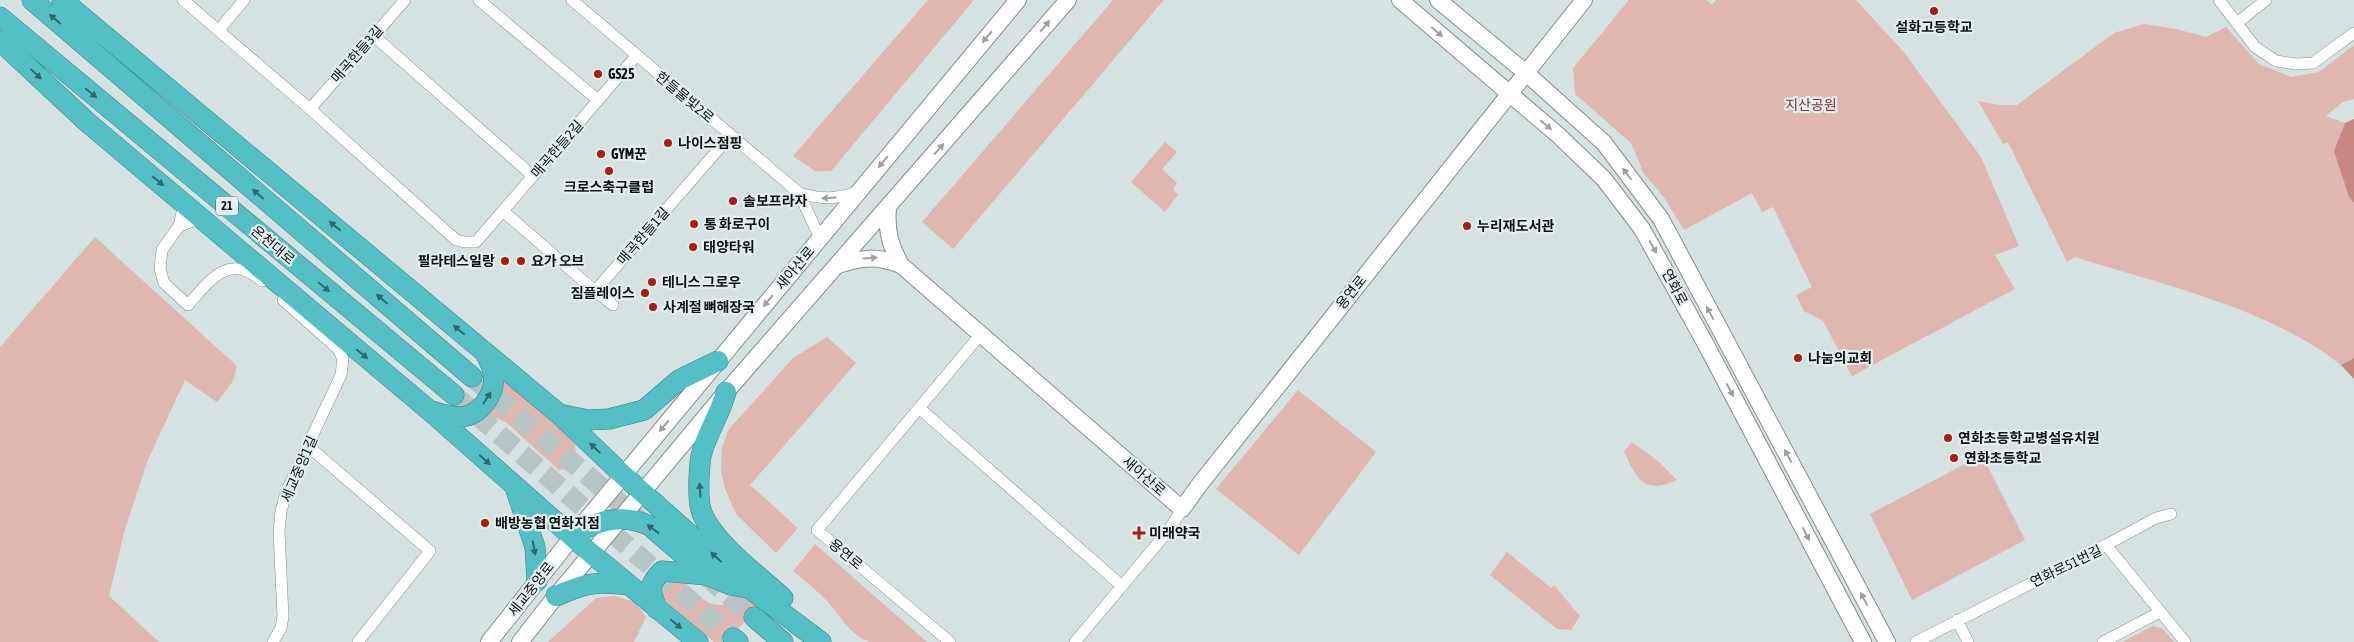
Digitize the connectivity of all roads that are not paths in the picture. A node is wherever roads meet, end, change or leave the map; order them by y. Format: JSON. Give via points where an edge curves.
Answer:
{"nodes":[{"id":1,"x":32,"y":0,"type":"edge"},
{"id":2,"x":62,"y":0,"type":"edge"},
{"id":3,"x":182,"y":0,"type":"edge"},
{"id":4,"x":244,"y":0,"type":"edge"},
{"id":5,"x":405,"y":0,"type":"edge"},
{"id":6,"x":478,"y":0,"type":"edge"},
{"id":7,"x":572,"y":0,"type":"edge"},
{"id":8,"x":1018,"y":0,"type":"edge"},
{"id":9,"x":1068,"y":0,"type":"edge"},
{"id":10,"x":1400,"y":0,"type":"edge"},
{"id":11,"x":1438,"y":0,"type":"edge"},
{"id":12,"x":1584,"y":0,"type":"edge"},
{"id":13,"x":2219,"y":0,"type":"edge"},
{"id":14,"x":2266,"y":0,"type":"edge"},
{"id":15,"x":0,"y":17,"type":"edge"},
{"id":16,"x":2237,"y":23,"type":"junction"},
{"id":17,"x":218,"y":30,"type":"junction"},
{"id":18,"x":2354,"y":33,"type":"edge"},
{"id":19,"x":374,"y":36,"type":"junction"},
{"id":20,"x":0,"y":41,"type":"edge"},
{"id":21,"x":637,"y":55,"type":"junction"},
{"id":22,"x":1525,"y":72,"type":"junction"},
{"id":23,"x":1509,"y":94,"type":"junction"},
{"id":24,"x":598,"y":100,"type":"junction"},
{"id":25,"x":310,"y":109,"type":"junction"},
{"id":26,"x":731,"y":135,"type":"junction"},
{"id":27,"x":533,"y":176,"type":"junction"},
{"id":28,"x":859,"y":192,"type":"junction"},
{"id":29,"x":799,"y":193,"type":"junction"},
{"id":30,"x":179,"y":199,"type":"junction"},
{"id":31,"x":888,"y":208,"type":"junction"},
{"id":32,"x":503,"y":211,"type":"junction"},
{"id":33,"x":204,"y":220,"type":"junction"},
{"id":34,"x":179,"y":226,"type":"junction"},
{"id":35,"x":820,"y":238,"type":"junction"},
{"id":36,"x":838,"y":265,"type":"junction"},
{"id":37,"x":902,"y":265,"type":"junction"},
{"id":38,"x":595,"y":290,"type":"junction"},
{"id":39,"x":612,"y":305,"type":"dead end"},
{"id":40,"x":981,"y":334,"type":"junction"},
{"id":41,"x":483,"y":350,"type":"junction"},
{"id":42,"x":718,"y":361,"type":"junction"},
{"id":43,"x":472,"y":377,"type":"tunnel mouth"},
{"id":44,"x":726,"y":392,"type":"junction"},
{"id":45,"x":454,"y":396,"type":"tunnel mouth"},
{"id":46,"x":919,"y":408,"type":"junction"},
{"id":47,"x":430,"y":410,"type":"junction"},
{"id":48,"x":559,"y":414,"type":"junction"},
{"id":49,"x":308,"y":446,"type":"junction"},
{"id":50,"x":623,"y":475,"type":"junction"},
{"id":51,"x":514,"y":485,"type":"junction"},
{"id":52,"x":643,"y":492,"type":"junction"},
{"id":53,"x":1182,"y":510,"type":"junction"},
{"id":54,"x":2171,"y":514,"type":"dead end"},
{"id":55,"x":622,"y":518,"type":"junction"},
{"id":56,"x":573,"y":536,"type":"junction"},
{"id":57,"x":2106,"y":545,"type":"junction"},
{"id":58,"x":592,"y":554,"type":"junction"},
{"id":59,"x":708,"y":575,"type":"junction"},
{"id":60,"x":537,"y":581,"type":"junction"},
{"id":61,"x":629,"y":585,"type":"junction"},
{"id":62,"x":1122,"y":586,"type":"junction"},
{"id":63,"x":752,"y":590,"type":"junction"},
{"id":64,"x":556,"y":596,"type":"junction"},
{"id":65,"x":657,"y":609,"type":"junction"},
{"id":66,"x":2160,"y":612,"type":"junction"},
{"id":67,"x":754,"y":617,"type":"tunnel mouth"},
{"id":68,"x":1957,"y":620,"type":"junction"},
{"id":69,"x":798,"y":624,"type":"junction"},
{"id":70,"x":273,"y":642,"type":"edge"},
{"id":71,"x":358,"y":642,"type":"edge"},
{"id":72,"x":488,"y":642,"type":"edge"},
{"id":73,"x":520,"y":642,"type":"edge"},
{"id":74,"x":698,"y":642,"type":"edge"},
{"id":75,"x":784,"y":642,"type":"edge"},
{"id":76,"x":821,"y":642,"type":"edge"},
{"id":77,"x":950,"y":642,"type":"edge"},
{"id":78,"x":1075,"y":642,"type":"edge"},
{"id":79,"x":1863,"y":642,"type":"edge"},
{"id":80,"x":1887,"y":642,"type":"edge"},
{"id":81,"x":1916,"y":642,"type":"edge"},
{"id":82,"x":1968,"y":642,"type":"edge"},
{"id":83,"x":2103,"y":642,"type":"edge"},
{"id":84,"x":2186,"y":642,"type":"edge"}],
"edges":[{"from":43,"to":1,"type":"highway","number":"21","one_way":true},
{"from":41,"to":2,"type":"highway","one_way":true},
{"from":3,"to":17,"type":"street"},
{"from":4,"to":17,"type":"street"},
{"from":5,"to":19,"type":"street","name":"매곡한들3길"},
{"from":6,"to":24,"type":"street"},
{"from":7,"to":21,"type":"street","name":"한들물빛2로"},
{"from":8,"to":28,"type":"street","name":"새아산로","one_way":true},
{"from":31,"to":9,"type":"street","one_way":true},
{"from":10,"to":23,"type":"street","name":"연화로","one_way":true},
{"from":11,"to":22,"type":"street","name":"연화로"},
{"from":12,"to":22,"type":"street","name":"용연로"},
{"from":13,"to":16,"type":"street"},
{"from":14,"to":16,"type":"street"},
{"from":15,"to":45,"type":"highway","name":"온천대로","number":"21","one_way":true},
{"from":16,"to":18,"type":"street","via":[[2255,47],[2276,61],[2296,64],[2314,63]]},
{"from":17,"to":25,"type":"street"},
{"from":19,"to":25,"type":"street","name":"매곡한들3길"},
{"from":19,"to":27,"type":"street"},
{"from":20,"to":30,"type":"highway","one_way":true},
{"from":21,"to":24,"type":"street","name":"매곡한들2길"},
{"from":21,"to":26,"type":"street","name":"한들물빛2로"},
{"from":22,"to":23,"type":"street","name":"용연로"},
{"from":80,"to":22,"type":"street","name":"연화로","one_way":true,"via":[[1661,219],[1604,143]]},
{"from":23,"to":53,"type":"street","name":"용연로"},
{"from":23,"to":79,"type":"street","name":"연화로","one_way":true,"via":[[1604,178],[1642,228]]},
{"from":24,"to":27,"type":"street","name":"매곡한들2길"},
{"from":25,"to":32,"type":"street","name":"매곡한들2길","via":[[456,240],[476,242]]},
{"from":26,"to":29,"type":"street","name":"한들물빛2로"},
{"from":26,"to":38,"type":"street","name":"매곡한들1길"},
{"from":27,"to":32,"type":"street","name":"매곡한들2길"},
{"from":28,"to":29,"type":"street","one_way":true,"via":[[820,199]]},
{"from":28,"to":35,"type":"street","name":"새아산로"},
{"from":29,"to":35,"type":"street"},
{"from":30,"to":33,"type":"highway"},
{"from":30,"to":34,"type":"street","via":[[183,208]]},
{"from":31,"to":36,"type":"street"},
{"from":31,"to":37,"type":"street","name":"새아산로","via":[[886,228],[891,246]]},
{"from":32,"to":38,"type":"street"},
{"from":33,"to":34,"type":"street"},
{"from":33,"to":47,"type":"highway","one_way":true},
{"from":34,"to":49,"type":"street","name":"세교중앙1길","via":[[162,250],[160,269],[164,283],[188,306],[209,281],[221,272],[237,268],[253,273],[338,349],[343,359],[341,375]]},
{"from":35,"to":42,"type":"street","name":"새아산로","one_way":true},
{"from":36,"to":37,"type":"street","name":"새아산로","one_way":true,"via":[[880,258]]},
{"from":36,"to":44,"type":"street"},
{"from":37,"to":40,"type":"street","name":"새아산로"},
{"from":38,"to":39,"type":"street"},
{"from":40,"to":46,"type":"street","name":"용연로"},
{"from":40,"to":53,"type":"street","name":"새아산로"},
{"from":47,"to":41,"type":"highway","one_way":true,"via":[[454,417],[467,416],[481,407],[494,384],[490,362]]},
{"from":41,"to":48,"type":"highway"},
{"from":42,"to":48,"type":"highway","via":[[680,380],[644,410],[609,419],[588,420]]},
{"from":42,"to":50,"type":"street","name":"새아산로","one_way":true},
{"from":44,"to":52,"type":"street"},
{"from":69,"to":44,"type":"highway","one_way":true,"via":[[786,601],[717,538],[701,512],[701,457]]},
{"from":46,"to":62,"type":"street"},
{"from":46,"to":77,"type":"street","name":"용연로","via":[[817,530]]},
{"from":47,"to":51,"type":"highway","one_way":true},
{"from":50,"to":48,"type":"highway","one_way":true},
{"from":49,"to":70,"type":"street","name":"세교중앙1길","via":[[287,490],[281,511],[283,616]]},
{"from":49,"to":71,"type":"street","via":[[430,551]]},
{"from":50,"to":52,"type":"highway"},
{"from":50,"to":56,"type":"street","name":"새아산로"},
{"from":51,"to":56,"type":"highway"},
{"from":51,"to":60,"type":"highway","one_way":true,"via":[[535,547]]},
{"from":52,"to":55,"type":"street"},
{"from":63,"to":52,"type":"highway","one_way":true},
{"from":53,"to":62,"type":"street","name":"용연로"},
{"from":54,"to":57,"type":"street","via":[[2156,518]]},
{"from":55,"to":56,"type":"highway","via":[[588,526]]},
{"from":55,"to":58,"type":"street"},
{"from":59,"to":55,"type":"highway","one_way":true,"via":[[650,526]]},
{"from":56,"to":58,"type":"highway"},
{"from":56,"to":60,"type":"street","name":"세교중앙로"},
{"from":57,"to":66,"type":"street","name":"연화로51번길"},
{"from":57,"to":68,"type":"street","name":"연화로51번길"},
{"from":58,"to":61,"type":"highway"},
{"from":58,"to":64,"type":"street","name":"세교중앙로"},
{"from":59,"to":63,"type":"highway"},
{"from":59,"to":65,"type":"highway","via":[[662,571],[652,581],[650,590]]},
{"from":60,"to":72,"type":"street","name":"세교중앙로"},
{"from":61,"to":64,"type":"highway","via":[[582,584]]},
{"from":61,"to":65,"type":"highway"},
{"from":62,"to":78,"type":"street","name":"용연로"},
{"from":63,"to":69,"type":"highway"},
{"from":64,"to":73,"type":"street","name":"세교중앙로"},
{"from":65,"to":74,"type":"highway","one_way":true},
{"from":66,"to":83,"type":"street"},
{"from":66,"to":84,"type":"street","name":"연화로51번길"},
{"from":67,"to":75,"type":"highway"},
{"from":68,"to":81,"type":"street","name":"연화로51번길"},
{"from":68,"to":82,"type":"street"},
{"from":69,"to":76,"type":"highway"}]}
